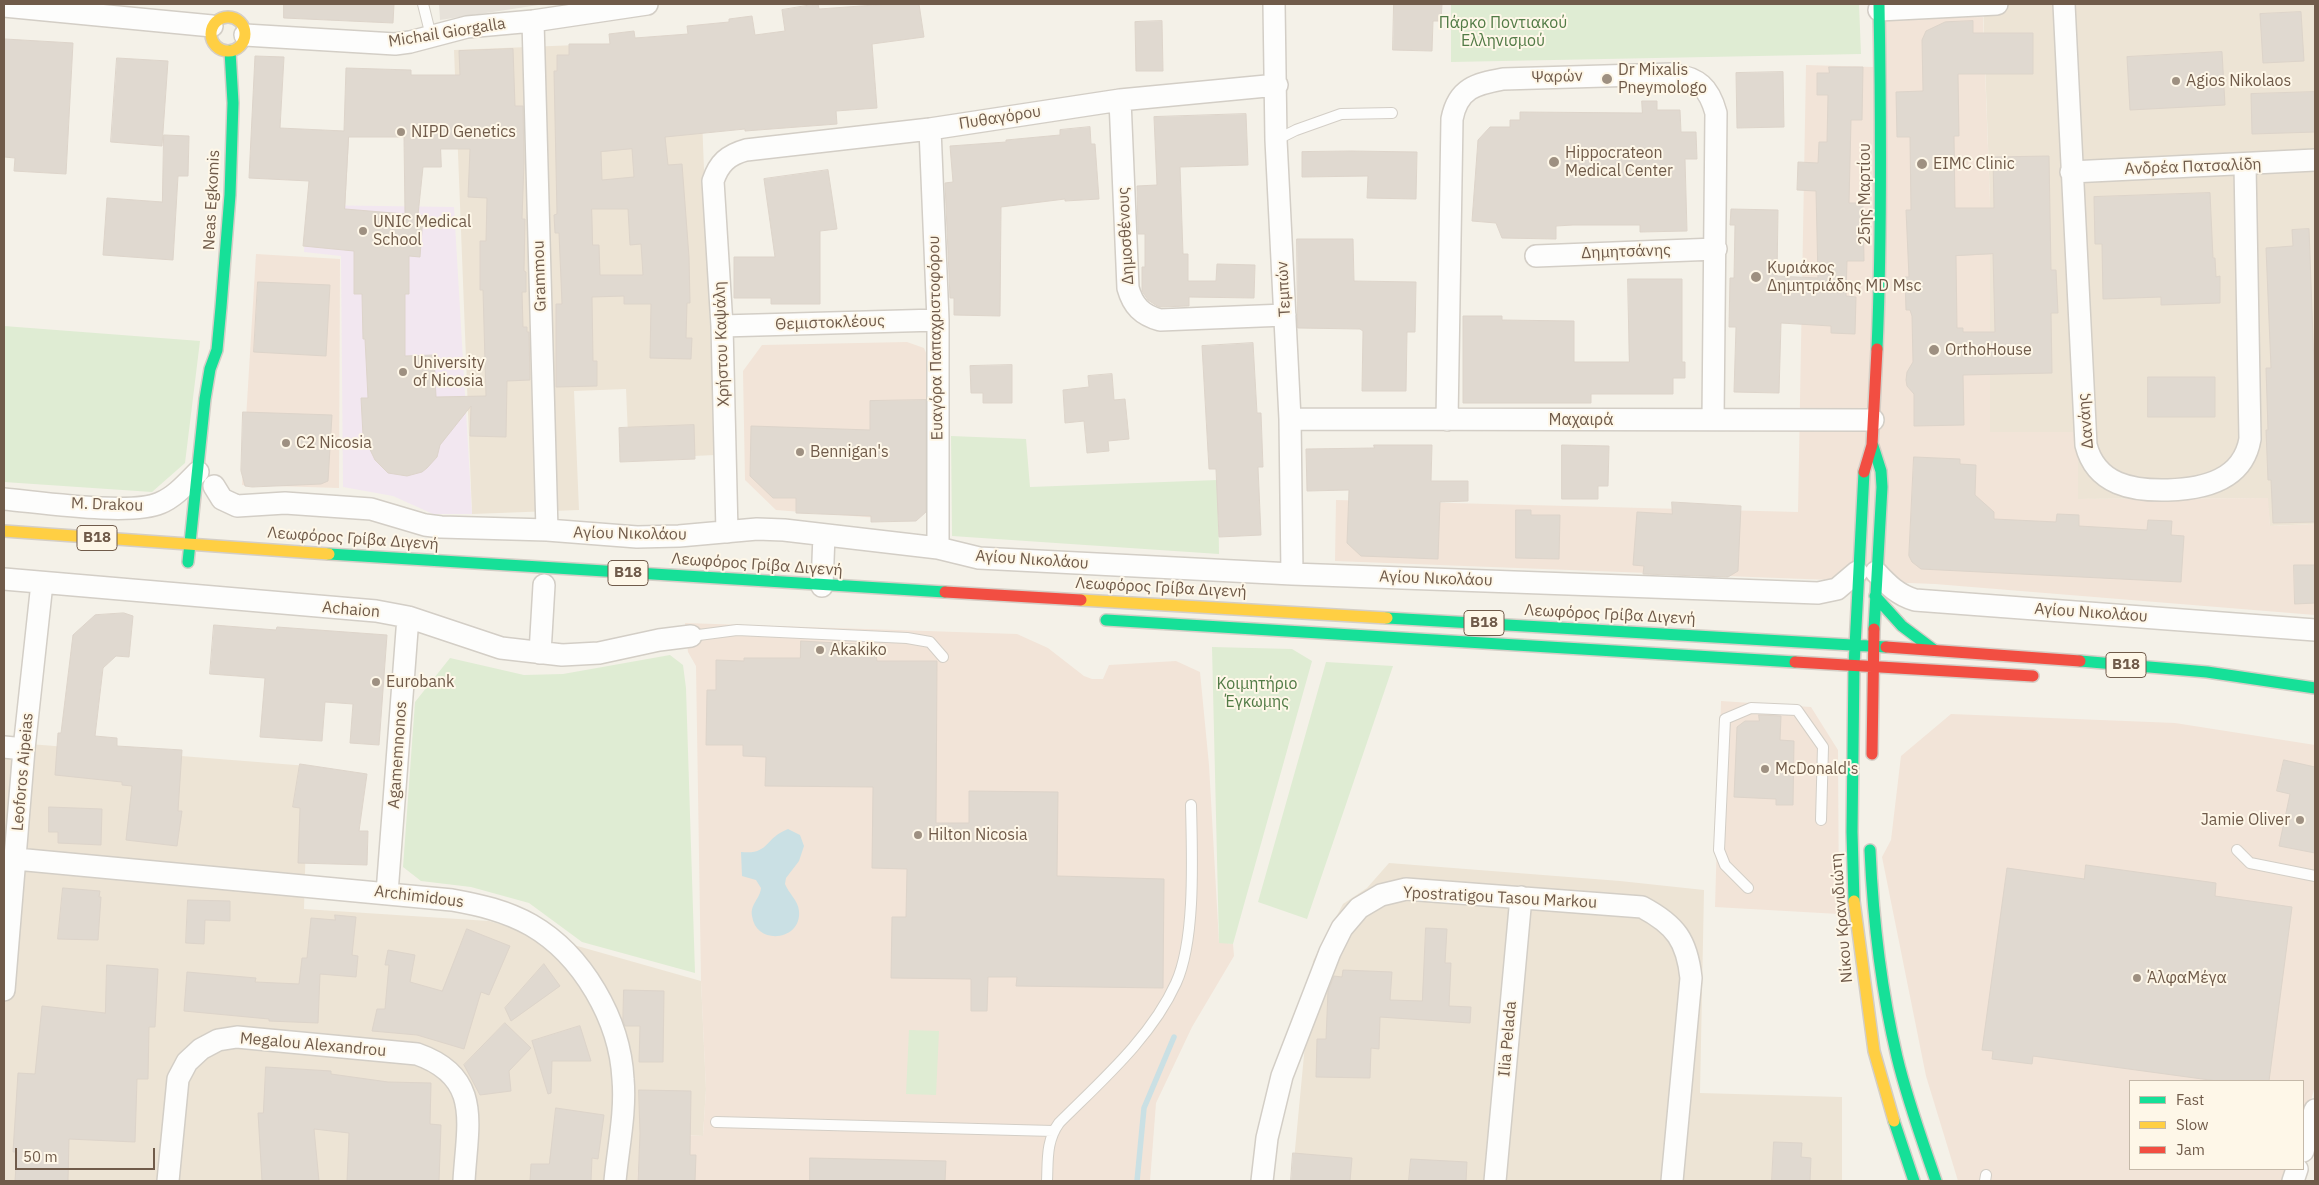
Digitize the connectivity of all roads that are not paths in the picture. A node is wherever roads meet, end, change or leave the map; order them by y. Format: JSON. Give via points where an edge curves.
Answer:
{"nodes":[{"id":1,"x":235,"y":4,"type":"edge"},
{"id":2,"x":423,"y":4,"type":"edge"},
{"id":3,"x":647,"y":4,"type":"edge"},
{"id":4,"x":1274,"y":4,"type":"edge"},
{"id":5,"x":1997,"y":4,"type":"edge"},
{"id":6,"x":2064,"y":4,"type":"edge"},
{"id":7,"x":4,"y":6,"type":"edge"},
{"id":8,"x":1879,"y":7,"type":"edge"},
{"id":9,"x":233,"y":17,"type":"junction"},
{"id":10,"x":532,"y":21,"type":"junction"},
{"id":11,"x":212,"y":26,"type":"junction"},
{"id":12,"x":245,"y":35,"type":"junction"},
{"id":13,"x":431,"y":36,"type":"junction"},
{"id":14,"x":230,"y":51,"type":"junction"},
{"id":15,"x":1277,"y":85,"type":"junction"},
{"id":16,"x":1120,"y":100,"type":"junction"},
{"id":17,"x":1392,"y":113,"type":"dead end"},
{"id":18,"x":930,"y":129,"type":"junction"},
{"id":19,"x":1276,"y":140,"type":"junction"},
{"id":20,"x":724,"y":160,"type":"joint"},
{"id":21,"x":2315,"y":160,"type":"edge"},
{"id":22,"x":2245,"y":165,"type":"junction"},
{"id":23,"x":2071,"y":172,"type":"junction"},
{"id":24,"x":1716,"y":249,"type":"junction"},
{"id":25,"x":1536,"y":256,"type":"dead end"},
{"id":26,"x":1285,"y":315,"type":"junction"},
{"id":27,"x":938,"y":320,"type":"junction"},
{"id":28,"x":722,"y":326,"type":"junction"},
{"id":29,"x":217,"y":350,"type":"junction"},
{"id":30,"x":221,"y":380,"type":"dead end"},
{"id":31,"x":1290,"y":419,"type":"junction"},
{"id":32,"x":1713,"y":419,"type":"junction"},
{"id":33,"x":1446,"y":420,"type":"junction"},
{"id":34,"x":1873,"y":420,"type":"junction"},
{"id":35,"x":1872,"y":445,"type":"junction"},
{"id":36,"x":210,"y":485,"type":"junction"},
{"id":37,"x":4,"y":499,"type":"edge"},
{"id":38,"x":546,"y":530,"type":"junction"},
{"id":39,"x":4,"y":531,"type":"edge"},
{"id":40,"x":210,"y":531,"type":"dead end"},
{"id":41,"x":727,"y":532,"type":"junction"},
{"id":42,"x":824,"y":535,"type":"junction"},
{"id":43,"x":190,"y":545,"type":"junction"},
{"id":44,"x":938,"y":548,"type":"junction"},
{"id":45,"x":209,"y":550,"type":"junction"},
{"id":46,"x":189,"y":562,"type":"dead end"},
{"id":47,"x":1867,"y":572,"type":"junction"},
{"id":48,"x":1292,"y":574,"type":"junction"},
{"id":49,"x":4,"y":579,"type":"edge"},
{"id":50,"x":42,"y":583,"type":"junction"},
{"id":51,"x":544,"y":585,"type":"dead end"},
{"id":52,"x":822,"y":586,"type":"junction"},
{"id":53,"x":1875,"y":596,"type":"junction"},
{"id":54,"x":408,"y":617,"type":"junction"},
{"id":55,"x":1096,"y":619,"type":"dead end"},
{"id":56,"x":2315,"y":630,"type":"edge"},
{"id":57,"x":691,"y":636,"type":"joint"},
{"id":58,"x":1854,"y":645,"type":"junction"},
{"id":59,"x":1875,"y":646,"type":"junction"},
{"id":60,"x":1935,"y":650,"type":"junction"},
{"id":61,"x":540,"y":653,"type":"junction"},
{"id":62,"x":943,"y":657,"type":"dead end"},
{"id":63,"x":1854,"y":666,"type":"junction"},
{"id":64,"x":1874,"y":667,"type":"junction"},
{"id":65,"x":2040,"y":677,"type":"dead end"},
{"id":66,"x":2315,"y":688,"type":"edge"},
{"id":67,"x":14,"y":748,"type":"edge"},
{"id":68,"x":1871,"y":768,"type":"dead end"},
{"id":69,"x":1191,"y":805,"type":"dead end"},
{"id":70,"x":1822,"y":820,"type":"dead end"},
{"id":71,"x":1870,"y":837,"type":"dead end"},
{"id":72,"x":2237,"y":850,"type":"dead end"},
{"id":73,"x":16,"y":858,"type":"junction"},
{"id":74,"x":2315,"y":876,"type":"edge"},
{"id":75,"x":1748,"y":888,"type":"dead end"},
{"id":76,"x":387,"y":893,"type":"junction"},
{"id":77,"x":1521,"y":897,"type":"junction"},
{"id":78,"x":6,"y":932,"type":"edge"},
{"id":79,"x":4,"y":990,"type":"edge"},
{"id":80,"x":2315,"y":1110,"type":"edge"},
{"id":81,"x":716,"y":1122,"type":"dead end"},
{"id":82,"x":1053,"y":1131,"type":"junction"},
{"id":83,"x":2305,"y":1139,"type":"edge"},
{"id":84,"x":168,"y":1181,"type":"edge"},
{"id":85,"x":464,"y":1181,"type":"edge"},
{"id":86,"x":615,"y":1181,"type":"edge"},
{"id":87,"x":1047,"y":1181,"type":"edge"},
{"id":88,"x":1262,"y":1181,"type":"edge"},
{"id":89,"x":1495,"y":1181,"type":"edge"},
{"id":90,"x":1672,"y":1181,"type":"edge"},
{"id":91,"x":1914,"y":1181,"type":"edge"},
{"id":92,"x":1936,"y":1181,"type":"edge"}],
"edges":[{"from":1,"to":9,"type":"main road"},
{"from":2,"to":13,"type":"lane"},
{"from":3,"to":10,"type":"street","name":"Michail Giorgalla"},
{"from":4,"to":15,"type":"street","name":"Τεμπών"},
{"from":5,"to":8,"type":"street"},
{"from":6,"to":23,"type":"street","name":"Δανάης"},
{"from":7,"to":11,"type":"street"},
{"from":8,"to":34,"type":"main road","name":"25ης Μαρτίου","via":[[1882,255]]},
{"from":9,"to":11,"type":"main road","via":[[219,18]]},
{"from":9,"to":12,"type":"main road","via":[[241,22]]},
{"from":10,"to":13,"type":"street","name":"Michail Giorgalla","via":[[467,27]]},
{"from":10,"to":38,"type":"street","name":"Grammou"},
{"from":11,"to":14,"type":"main road","via":[[213,44]]},
{"from":12,"to":13,"type":"street","name":"Michail Giorgalla","via":[[367,44],[410,42]]},
{"from":12,"to":14,"type":"main road","via":[[239,47]]},
{"from":14,"to":29,"type":"main road","name":"Neas Egkomis","via":[[233,103],[230,195]]},
{"from":15,"to":16,"type":"street","name":"Πυθαγόρου"},
{"from":15,"to":19,"type":"street","name":"Τεμπών"},
{"from":16,"to":18,"type":"street","name":"Πυθαγόρου"},
{"from":16,"to":26,"type":"street","name":"Δημοσθένους","via":[[1128,288],[1138,310],[1160,320]]},
{"from":17,"to":19,"type":"lane","via":[[1341,114]]},
{"from":18,"to":20,"type":"street","name":"Πυθαγόρου","via":[[746,150]]},
{"from":18,"to":27,"type":"street","name":"Ευαγόρα Παπαχριστοφόρου"},
{"from":19,"to":26,"type":"street","name":"Τεμπών"},
{"from":20,"to":28,"type":"street","name":"Χρήστου Καψάλη","via":[[713,181]]},
{"from":21,"to":22,"type":"street","name":"Ανδρέα Πατσαλίδη"},
{"from":22,"to":23,"type":"street","name":"Ανδρέα Πατσαλίδη"},
{"from":22,"to":23,"type":"street","name":"Δανάης","via":[[2249,445],[2243,459],[2227,476],[2214,484],[2188,490],[2126,487],[2105,477],[2088,455]]},
{"from":24,"to":25,"type":"street","name":"Δημητσάνης"},
{"from":24,"to":32,"type":"street","name":"Ψαρών"},
{"from":24,"to":33,"type":"street","name":"Ψαρών","via":[[1716,122],[1710,93],[1703,86],[1672,74],[1503,79],[1468,89],[1454,108],[1452,119]]},
{"from":26,"to":31,"type":"street","name":"Τεμπών"},
{"from":27,"to":28,"type":"street","name":"Θεμιστοκλέους"},
{"from":27,"to":44,"type":"street","name":"Ευαγόρα Παπαχριστοφόρου"},
{"from":28,"to":41,"type":"street","name":"Χρήστου Καψάλη"},
{"from":29,"to":30,"type":"main road","name":"Neas Egkomis"},
{"from":29,"to":36,"type":"main road","name":"Neas Egkomis","via":[[205,399]]},
{"from":31,"to":33,"type":"street","name":"Μαχαιρά"},
{"from":31,"to":48,"type":"street","name":"Τεμπών"},
{"from":32,"to":33,"type":"street","name":"Μαχαιρά"},
{"from":32,"to":34,"type":"street","name":"Μαχαιρά"},
{"from":34,"to":35,"type":"main road","name":"25ης Μαρτίου"},
{"from":35,"to":47,"type":"main road","name":"25ης Μαρτίου","via":[[1862,486]]},
{"from":35,"to":47,"type":"main road","name":"25ης Μαρτίου","via":[[1881,471],[1882,487]]},
{"from":36,"to":37,"type":"street","name":"M. Drakou","via":[[179,492],[150,507],[118,508]]},
{"from":36,"to":38,"type":"street","name":"Αγίου Νικολάου","via":[[222,499],[237,506],[308,504],[370,509],[441,527]]},
{"from":36,"to":43,"type":"main road","name":"Neas Egkomis"},
{"from":38,"to":41,"type":"street","name":"Αγίου Νικολάου","via":[[637,537]]},
{"from":39,"to":43,"type":"main road","name":"Λεωφόρος Γρίβα Διγενή","number":"B18"},
{"from":40,"to":45,"type":"main road"},
{"from":41,"to":42,"type":"street","name":"Αγίου Νικολάου","via":[[757,529]]},
{"from":42,"to":44,"type":"street","name":"Αγίου Νικολάου"},
{"from":42,"to":52,"type":"street"},
{"from":43,"to":45,"type":"main road","name":"Λεωφόρος Γρίβα Διγενή","number":"B18"},
{"from":43,"to":46,"type":"main road","name":"Neas Egkomis"},
{"from":44,"to":48,"type":"street","name":"Αγίου Νικολάου","via":[[979,558]]},
{"from":45,"to":52,"type":"main road","name":"Λεωφόρος Γρίβα Διγενή","number":"B18"},
{"from":47,"to":48,"type":"street","name":"Αγίου Νικολάου","via":[[1837,589],[1818,593]]},
{"from":47,"to":53,"type":"main road","name":"25ης Μαρτίου"},
{"from":47,"to":56,"type":"street","name":"Αγίου Νικολάου","via":[[1903,596],[1915,600]]},
{"from":47,"to":58,"type":"main road","name":"25ης Μαρτίου"},
{"from":49,"to":50,"type":"street","name":"Achaion"},
{"from":50,"to":54,"type":"street","name":"Achaion","via":[[376,611]]},
{"from":50,"to":67,"type":"street","name":"Leoforos Aipeias"},
{"from":51,"to":61,"type":"street"},
{"from":52,"to":58,"type":"main road","name":"Λεωφόρος Γρίβα Διγενή","number":"B18"},
{"from":53,"to":59,"type":"main road","name":"25ης Μαρτίου"},
{"from":53,"to":60,"type":"main road","via":[[1898,624]]},
{"from":54,"to":61,"type":"street","name":"Achaion","via":[[501,648]]},
{"from":54,"to":76,"type":"street","name":"Agamemnonos"},
{"from":55,"to":63,"type":"main road","number":"B18"},
{"from":57,"to":61,"type":"street","name":"Achaion","via":[[580,655]]},
{"from":57,"to":62,"type":"lane","via":[[737,630],[907,638],[930,642]]},
{"from":58,"to":59,"type":"main road","name":"Λεωφόρος Γρίβα Διγενή","number":"B18"},
{"from":58,"to":63,"type":"main road","name":"Νίκου Κρανιδιώτη"},
{"from":59,"to":60,"type":"main road","name":"Λεωφόρος Γρίβα Διγενή","number":"B18"},
{"from":59,"to":64,"type":"main road"},
{"from":60,"to":66,"type":"main road","name":"Λεωφόρος Γρίβα Διγενή","number":"B18","via":[[2198,670]]},
{"from":63,"to":64,"type":"main road","number":"B18"},
{"from":63,"to":91,"type":"main road","name":"Νίκου Κρανιδιώτη","via":[[1852,832],[1858,944],[1874,1051]]},
{"from":64,"to":65,"type":"main road","number":"B18"},
{"from":64,"to":68,"type":"main road"},
{"from":67,"to":73,"type":"street","name":"Leoforos Aipeias"},
{"from":69,"to":82,"type":"lane","via":[[1189,936],[1176,983],[1118,1065]]},
{"from":70,"to":75,"type":"lane","via":[[1823,747],[1797,710],[1751,708],[1725,719],[1720,850],[1725,865]]},
{"from":71,"to":92,"type":"main road","name":"Νίκου Κρανιδιώτη","via":[[1877,940],[1889,1022],[1905,1087]]},
{"from":72,"to":74,"type":"lane","via":[[2250,863]]},
{"from":73,"to":76,"type":"street","name":"Archimidous"},
{"from":73,"to":78,"type":"street","name":"Leoforos Aipeias"},
{"from":76,"to":86,"type":"street","name":"Archimidous","via":[[452,900],[505,913],[532,925],[570,956],[589,981],[602,1006],[620,1056],[624,1080]]},
{"from":77,"to":88,"type":"street","name":"Ypostratigou Tasou Markou","via":[[1406,889],[1381,895],[1359,908],[1342,928],[1330,952],[1282,1076],[1267,1138]]},
{"from":77,"to":89,"type":"street","name":"Ilia Pelada"},
{"from":77,"to":90,"type":"street","name":"Ypostratigou Tasou Markou","via":[[1642,907],[1662,918],[1678,935],[1688,956],[1691,978]]},
{"from":78,"to":79,"type":"street","name":"Leoforos Aipeias"},
{"from":80,"to":83,"type":"street"},
{"from":81,"to":82,"type":"lane"},
{"from":82,"to":87,"type":"lane","via":[[1048,1148]]},
{"from":84,"to":85,"type":"street","name":"Megalou Alexandrou","via":[[178,1079],[187,1062],[201,1049],[218,1040],[238,1037],[416,1054],[435,1060],[456,1080],[467,1104]]}]}
